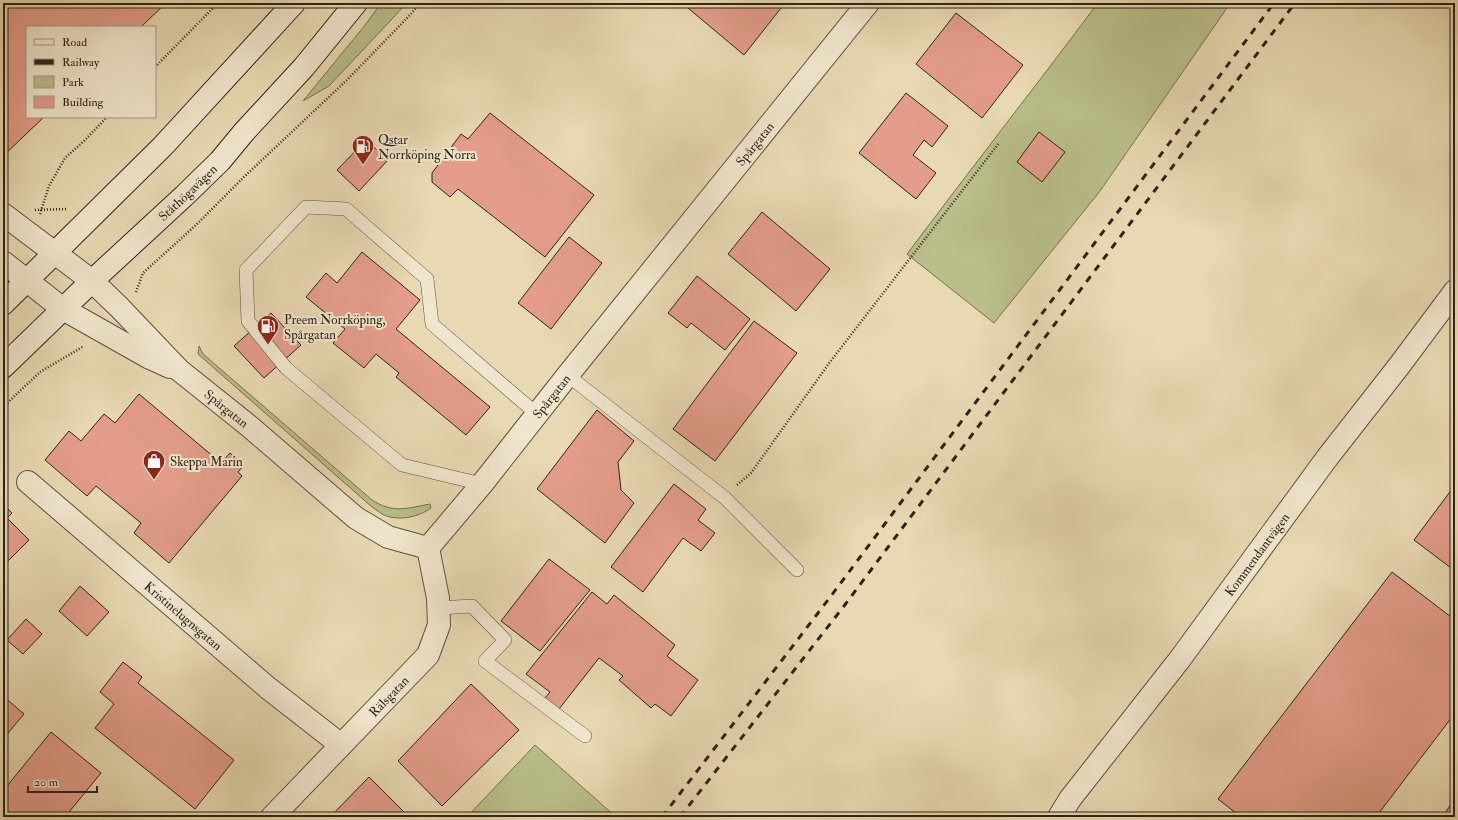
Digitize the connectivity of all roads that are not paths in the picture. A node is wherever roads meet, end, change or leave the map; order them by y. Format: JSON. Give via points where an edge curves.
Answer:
{"nodes":[{"id":1,"x":294,"y":3,"type":"edge"},
{"id":2,"x":356,"y":3,"type":"edge"},
{"id":3,"x":868,"y":3,"type":"edge"},
{"id":4,"x":3,"y":214,"type":"edge"},
{"id":5,"x":55,"y":253,"type":"junction"},
{"id":6,"x":3,"y":262,"type":"edge"},
{"id":7,"x":26,"y":281,"type":"junction"},
{"id":8,"x":92,"y":281,"type":"junction"},
{"id":9,"x":1455,"y":291,"type":"edge"},
{"id":10,"x":3,"y":304,"type":"edge"},
{"id":11,"x":63,"y":309,"type":"junction"},
{"id":12,"x":3,"y":367,"type":"edge"},
{"id":13,"x":179,"y":370,"type":"junction"},
{"id":14,"x":567,"y":376,"type":"junction"},
{"id":15,"x":538,"y":415,"type":"junction"},
{"id":16,"x":28,"y":482,"type":"dead end"},
{"id":17,"x":482,"y":484,"type":"junction"},
{"id":18,"x":428,"y":548,"type":"junction"},
{"id":19,"x":797,"y":570,"type":"dead end"},
{"id":20,"x":438,"y":608,"type":"junction"},
{"id":21,"x":585,"y":736,"type":"dead end"},
{"id":22,"x":341,"y":745,"type":"junction"},
{"id":23,"x":272,"y":817,"type":"edge"},
{"id":24,"x":1059,"y":817,"type":"edge"}],
"edges":[{"from":1,"to":5,"type":"street","via":[[163,146]]},
{"from":2,"to":8,"type":"street","name":"Ståthögavägen","via":[[304,67],[220,161]]},
{"from":3,"to":14,"type":"street","name":"Spårgatan"},
{"from":4,"to":5,"type":"street","name":"Spårgatan"},
{"from":5,"to":7,"type":"street"},
{"from":5,"to":8,"type":"street","name":"Spårgatan"},
{"from":6,"to":7,"type":"street","name":"Spårgatan"},
{"from":7,"to":10,"type":"street"},
{"from":7,"to":11,"type":"street","name":"Spårgatan"},
{"from":8,"to":11,"type":"street","name":"Ståthögavägen"},
{"from":8,"to":13,"type":"street","name":"Spårgatan"},
{"from":9,"to":24,"type":"street","name":"Kommendantvägen","via":[[1327,458],[1180,659],[1070,799]]},
{"from":11,"to":12,"type":"street","name":"Ståthögavägen"},
{"from":11,"to":13,"type":"street","name":"Spårgatan","via":[[148,357]]},
{"from":13,"to":18,"type":"street","name":"Spårgatan","via":[[250,426],[356,518],[388,537]]},
{"from":14,"to":15,"type":"street","name":"Spårgatan"},
{"from":14,"to":19,"type":"lane","via":[[725,498]]},
{"from":15,"to":17,"type":"street","name":"Spårgatan"},
{"from":15,"to":17,"type":"lane","via":[[432,324],[427,279],[346,209],[306,207],[246,270],[248,321],[286,368],[402,465]]},
{"from":16,"to":22,"type":"street","name":"Kristinelugnsgatan","via":[[268,688]]},
{"from":17,"to":18,"type":"street","name":"Spårgatan"},
{"from":18,"to":20,"type":"street","name":"Rälsgatan"},
{"from":20,"to":21,"type":"lane","via":[[472,606],[505,640],[485,661]]},
{"from":20,"to":22,"type":"street","name":"Rälsgatan","via":[[439,625],[428,655]]},
{"from":22,"to":23,"type":"street","name":"Rälsgatan"}]}
